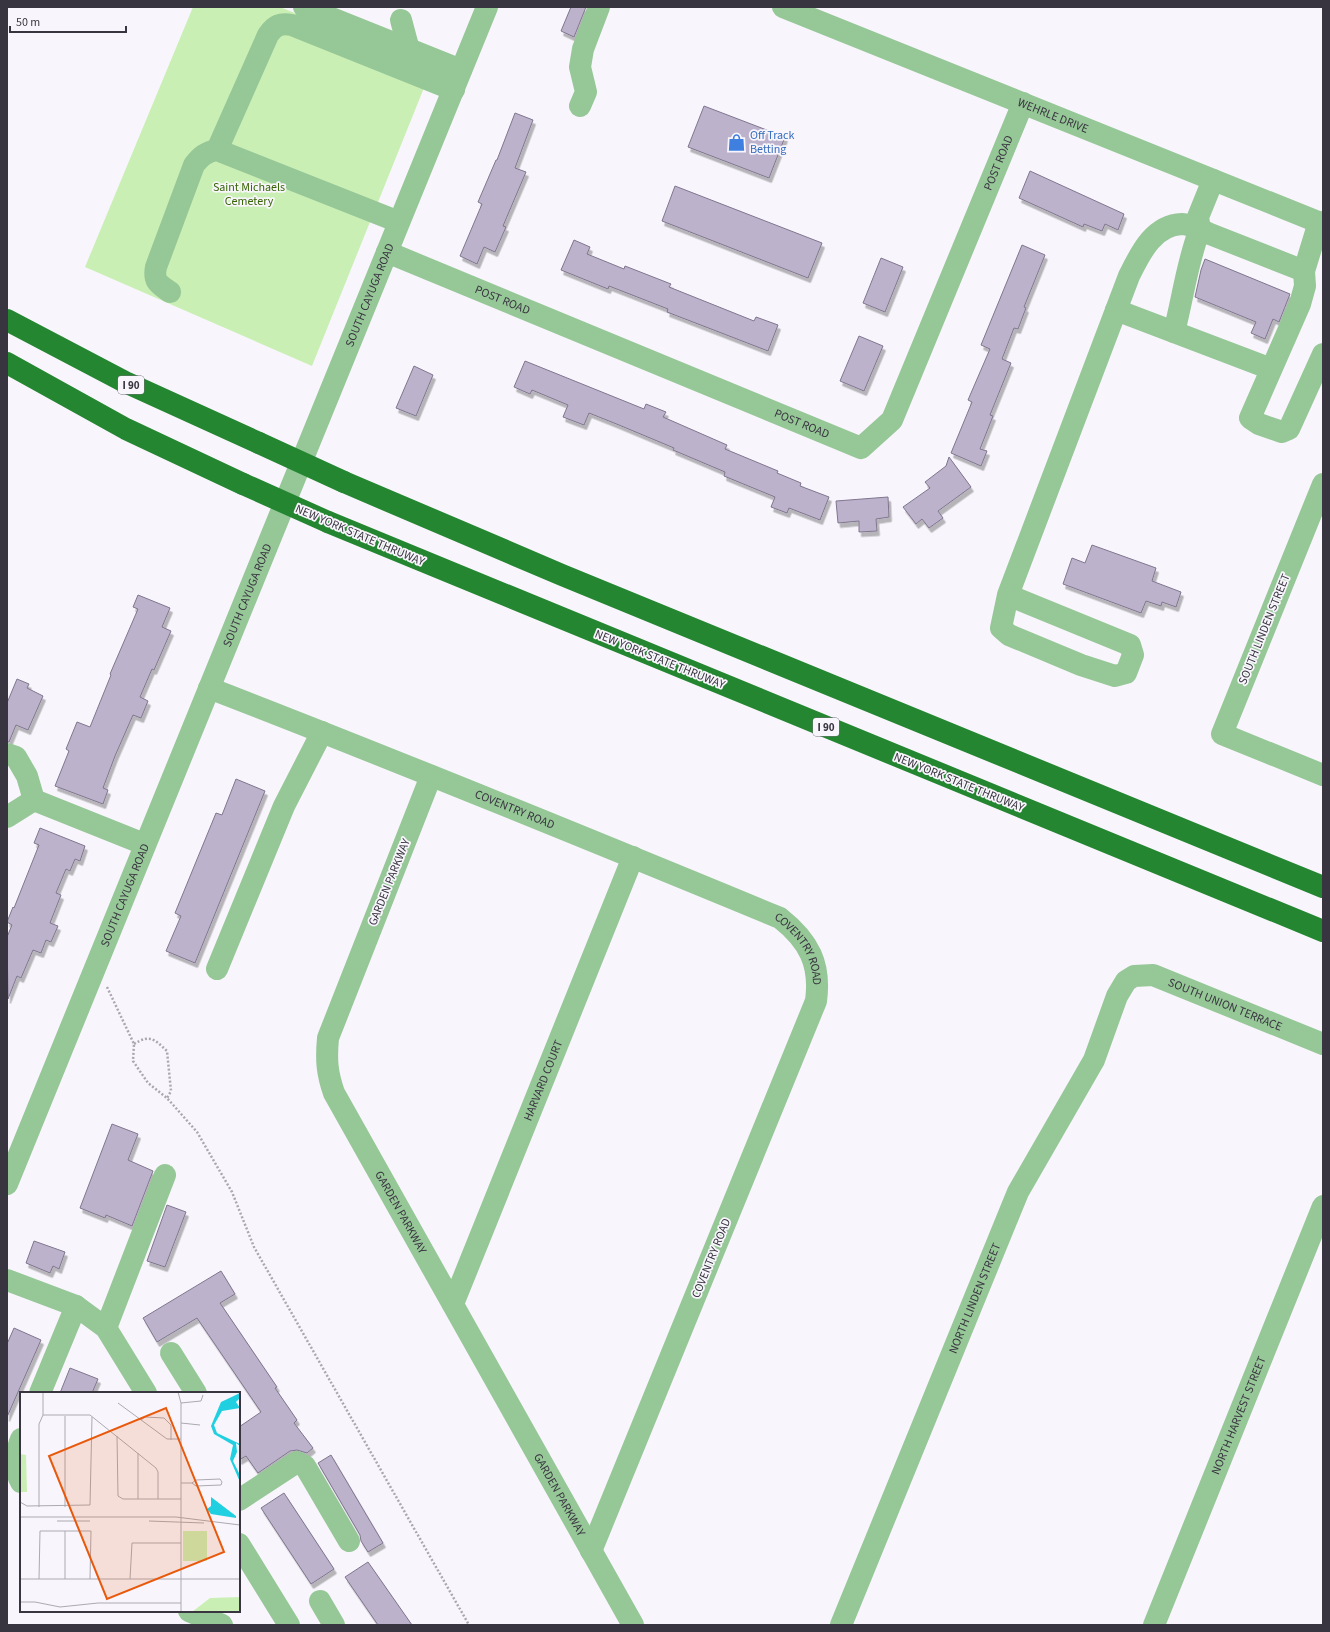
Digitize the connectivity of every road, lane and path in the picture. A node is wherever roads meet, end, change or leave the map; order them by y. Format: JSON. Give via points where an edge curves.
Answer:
{"nodes":[{"id":1,"x":304,"y":7,"type":"edge"},
{"id":2,"x":487,"y":7,"type":"edge"},
{"id":3,"x":599,"y":7,"type":"edge"},
{"id":4,"x":783,"y":7,"type":"edge"},
{"id":5,"x":399,"y":12,"type":"edge"},
{"id":6,"x":408,"y":50,"type":"junction"},
{"id":7,"x":457,"y":80,"type":"junction"},
{"id":8,"x":1023,"y":103,"type":"junction"},
{"id":9,"x":580,"y":106,"type":"dead end"},
{"id":10,"x":218,"y":150,"type":"junction"},
{"id":11,"x":1213,"y":180,"type":"junction"},
{"id":12,"x":399,"y":222,"type":"junction"},
{"id":13,"x":1321,"y":223,"type":"edge"},
{"id":14,"x":1200,"y":229,"type":"junction"},
{"id":15,"x":387,"y":252,"type":"junction"},
{"id":16,"x":1304,"y":271,"type":"junction"},
{"id":17,"x":170,"y":292,"type":"dead end"},
{"id":18,"x":1116,"y":310,"type":"junction"},
{"id":19,"x":7,"y":320,"type":"edge"},
{"id":20,"x":1174,"y":332,"type":"junction"},
{"id":21,"x":1323,"y":354,"type":"edge"},
{"id":22,"x":7,"y":363,"type":"edge"},
{"id":23,"x":1271,"y":369,"type":"junction"},
{"id":24,"x":1323,"y":484,"type":"edge"},
{"id":25,"x":1008,"y":595,"type":"junction"},
{"id":26,"x":209,"y":688,"type":"junction"},
{"id":27,"x":322,"y":732,"type":"junction"},
{"id":28,"x":7,"y":754,"type":"edge"},
{"id":29,"x":1323,"y":775,"type":"edge"},
{"id":30,"x":431,"y":776,"type":"junction"},
{"id":31,"x":34,"y":800,"type":"junction"},
{"id":32,"x":7,"y":817,"type":"edge"},
{"id":33,"x":144,"y":844,"type":"junction"},
{"id":34,"x":633,"y":857,"type":"junction"},
{"id":35,"x":1323,"y":887,"type":"edge"},
{"id":36,"x":1323,"y":931,"type":"edge"},
{"id":37,"x":96,"y":965,"type":"junction"},
{"id":38,"x":217,"y":969,"type":"dead end"},
{"id":39,"x":1126,"y":981,"type":"joint"},
{"id":40,"x":134,"y":1044,"type":"junction"},
{"id":41,"x":1323,"y":1044,"type":"edge"},
{"id":42,"x":167,"y":1098,"type":"junction"},
{"id":43,"x":165,"y":1175,"type":"dead end"},
{"id":44,"x":7,"y":1184,"type":"edge"},
{"id":45,"x":1323,"y":1206,"type":"edge"},
{"id":46,"x":7,"y":1280,"type":"edge"},
{"id":47,"x":453,"y":1304,"type":"junction"},
{"id":48,"x":76,"y":1306,"type":"junction"},
{"id":49,"x":106,"y":1328,"type":"junction"},
{"id":50,"x":171,"y":1353,"type":"dead end"},
{"id":51,"x":190,"y":1391,"type":"edge"},
{"id":52,"x":40,"y":1392,"type":"edge"},
{"id":53,"x":145,"y":1392,"type":"edge"},
{"id":54,"x":20,"y":1441,"type":"edge"},
{"id":55,"x":20,"y":1480,"type":"edge"},
{"id":56,"x":240,"y":1499,"type":"edge"},
{"id":57,"x":349,"y":1542,"type":"dead end"},
{"id":58,"x":240,"y":1546,"type":"edge"},
{"id":59,"x":591,"y":1551,"type":"junction"},
{"id":60,"x":320,"y":1601,"type":"dead end"},
{"id":61,"x":191,"y":1612,"type":"edge"},
{"id":62,"x":283,"y":1623,"type":"edge"},
{"id":63,"x":222,"y":1625,"type":"edge"},
{"id":64,"x":334,"y":1625,"type":"edge"},
{"id":65,"x":469,"y":1625,"type":"edge"},
{"id":66,"x":633,"y":1625,"type":"edge"},
{"id":67,"x":841,"y":1625,"type":"edge"},
{"id":68,"x":1154,"y":1625,"type":"edge"}],
"edges":[{"from":1,"to":6,"type":"street"},
{"from":2,"to":7,"type":"street","name":"SOUTH CAYUGA ROAD"},
{"from":3,"to":9,"type":"street","via":[[583,49],[580,67],[586,92]]},
{"from":4,"to":8,"type":"street","name":"WEHRLE DRIVE"},
{"from":5,"to":6,"type":"street"},
{"from":6,"to":7,"type":"street"},
{"from":7,"to":10,"type":"street","via":[[292,25],[277,25],[268,34]]},
{"from":7,"to":12,"type":"street","name":"SOUTH CAYUGA ROAD"},
{"from":8,"to":11,"type":"street","name":"WEHRLE DRIVE"},
{"from":8,"to":15,"type":"street","name":"POST ROAD","via":[[892,420],[861,448]]},
{"from":10,"to":12,"type":"street"},
{"from":10,"to":17,"type":"street","via":[[201,155],[194,165],[156,267],[156,280]]},
{"from":11,"to":13,"type":"street","name":"WEHRLE DRIVE"},
{"from":11,"to":14,"type":"street","via":[[1198,217]]},
{"from":12,"to":15,"type":"street","name":"SOUTH CAYUGA ROAD"},
{"from":13,"to":16,"type":"street"},
{"from":14,"to":16,"type":"street"},
{"from":14,"to":18,"type":"street","via":[[1182,224],[1163,228],[1144,246]]},
{"from":14,"to":20,"type":"street","via":[[1191,251]]},
{"from":15,"to":26,"type":"street","name":"SOUTH CAYUGA ROAD"},
{"from":16,"to":23,"type":"street","via":[[1305,286],[1300,304]]},
{"from":18,"to":20,"type":"street"},
{"from":18,"to":25,"type":"street"},
{"from":19,"to":35,"type":"highway","number":"I 90","bridge":true,"via":[[125,382],[344,482],[562,575]]},
{"from":20,"to":23,"type":"street"},
{"from":21,"to":23,"type":"street","via":[[1288,429],[1282,432],[1250,418]]},
{"from":22,"to":36,"type":"highway","name":"NEW YORK STATE THRUWAY","number":"I 90","bridge":true,"via":[[126,429],[328,522]]},
{"from":24,"to":29,"type":"street","name":"SOUTH LINDEN STREET","via":[[1222,734]]},
{"from":25,"to":25,"type":"street","via":[[1001,628],[1009,635],[1081,665],[1115,676],[1126,673],[1133,655],[1130,645]]},
{"from":26,"to":27,"type":"street","name":"COVENTRY ROAD"},
{"from":26,"to":33,"type":"street","name":"SOUTH CAYUGA ROAD"},
{"from":27,"to":30,"type":"street","name":"COVENTRY ROAD"},
{"from":27,"to":38,"type":"street","via":[[284,806]]},
{"from":28,"to":31,"type":"street","via":[[16,757],[27,776]]},
{"from":30,"to":34,"type":"street","name":"COVENTRY ROAD"},
{"from":30,"to":47,"type":"street","name":"GARDEN PARKWAY","via":[[328,1038],[326,1058],[334,1094]]},
{"from":31,"to":32,"type":"street"},
{"from":31,"to":33,"type":"street"},
{"from":33,"to":37,"type":"street","name":"SOUTH CAYUGA ROAD"},
{"from":34,"to":47,"type":"street","name":"HARVARD COURT"},
{"from":34,"to":59,"type":"street","name":"COVENTRY ROAD","via":[[780,918],[795,930],[806,944],[817,972],[818,988],[816,1001]]},
{"from":37,"to":40,"type":"path"},
{"from":37,"to":44,"type":"street","name":"SOUTH CAYUGA ROAD"},
{"from":39,"to":41,"type":"street","name":"SOUTH UNION TERRACE","via":[[1134,976],[1152,975]]},
{"from":39,"to":67,"type":"street","name":"NORTH LINDEN STREET","via":[[1117,996],[1094,1060],[1018,1192]]},
{"from":40,"to":42,"type":"path","via":[[133,1060],[148,1083]]},
{"from":40,"to":42,"type":"path","via":[[144,1038],[154,1040],[167,1051],[170,1091]]},
{"from":42,"to":65,"type":"path","via":[[197,1132],[232,1192],[254,1247]]},
{"from":43,"to":49,"type":"street"},
{"from":45,"to":68,"type":"street","name":"NORTH HARVEST STREET"},
{"from":46,"to":48,"type":"street"},
{"from":47,"to":59,"type":"street","name":"GARDEN PARKWAY"},
{"from":48,"to":49,"type":"street"},
{"from":48,"to":52,"type":"street"},
{"from":49,"to":53,"type":"street"},
{"from":50,"to":51,"type":"street"},
{"from":54,"to":55,"type":"street","via":[[17,1475]]},
{"from":56,"to":57,"type":"street","via":[[297,1462],[305,1466]]},
{"from":58,"to":62,"type":"street"},
{"from":59,"to":66,"type":"street","name":"GARDEN PARKWAY"},
{"from":60,"to":64,"type":"street"},
{"from":61,"to":63,"type":"street"}]}
